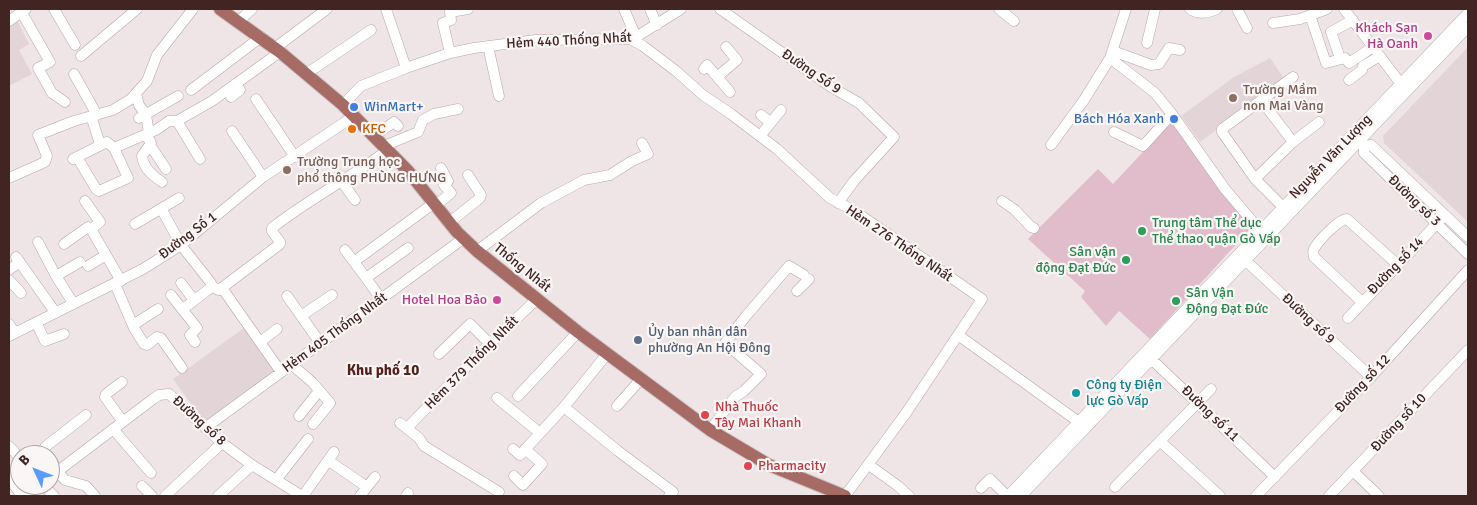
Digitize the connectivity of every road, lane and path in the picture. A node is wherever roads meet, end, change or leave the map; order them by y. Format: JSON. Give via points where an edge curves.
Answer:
{"nodes":[{"id":1,"x":54,"y":9,"type":"edge"},
{"id":2,"x":137,"y":9,"type":"edge"},
{"id":3,"x":193,"y":9,"type":"edge"},
{"id":4,"x":220,"y":9,"type":"edge"},
{"id":5,"x":252,"y":9,"type":"edge"},
{"id":6,"x":327,"y":9,"type":"edge"},
{"id":7,"x":386,"y":9,"type":"edge"},
{"id":8,"x":468,"y":9,"type":"edge"},
{"id":9,"x":624,"y":9,"type":"edge"},
{"id":10,"x":650,"y":9,"type":"edge"},
{"id":11,"x":681,"y":9,"type":"edge"},
{"id":12,"x":999,"y":9,"type":"edge"},
{"id":13,"x":1126,"y":9,"type":"edge"},
{"id":14,"x":1155,"y":9,"type":"edge"},
{"id":15,"x":1190,"y":9,"type":"edge"},
{"id":16,"x":1217,"y":9,"type":"edge"},
{"id":17,"x":1237,"y":9,"type":"edge"},
{"id":18,"x":1327,"y":9,"type":"edge"},
{"id":19,"x":1344,"y":9,"type":"edge"},
{"id":20,"x":724,"y":10,"type":"edge"},
{"id":21,"x":24,"y":11,"type":"edge"},
{"id":22,"x":450,"y":11,"type":"edge"},
{"id":23,"x":1307,"y":13,"type":"edge"},
{"id":24,"x":1468,"y":14,"type":"edge"},
{"id":25,"x":1353,"y":20,"type":"junction"},
{"id":26,"x":9,"y":21,"type":"edge"},
{"id":27,"x":1014,"y":21,"type":"dead end"},
{"id":28,"x":238,"y":22,"type":"junction"},
{"id":29,"x":1273,"y":23,"type":"dead end"},
{"id":30,"x":657,"y":25,"type":"junction"},
{"id":31,"x":1468,"y":27,"type":"edge"},
{"id":32,"x":1247,"y":28,"type":"dead end"},
{"id":33,"x":371,"y":30,"type":"dead end"},
{"id":34,"x":261,"y":37,"type":"junction"},
{"id":35,"x":633,"y":38,"type":"junction"},
{"id":36,"x":1146,"y":43,"type":"dead end"},
{"id":37,"x":75,"y":45,"type":"dead end"},
{"id":38,"x":488,"y":46,"type":"junction"},
{"id":39,"x":726,"y":47,"type":"dead end"},
{"id":40,"x":278,"y":50,"type":"junction"},
{"id":41,"x":1180,"y":50,"type":"dead end"},
{"id":42,"x":1376,"y":52,"type":"junction"},
{"id":43,"x":450,"y":53,"type":"junction"},
{"id":44,"x":1111,"y":55,"type":"junction"},
{"id":45,"x":81,"y":56,"type":"dead end"},
{"id":46,"x":1340,"y":58,"type":"junction"},
{"id":47,"x":406,"y":68,"type":"junction"},
{"id":48,"x":704,"y":69,"type":"dead end"},
{"id":49,"x":74,"y":74,"type":"dead end"},
{"id":50,"x":306,"y":74,"type":"junction"},
{"id":51,"x":717,"y":77,"type":"junction"},
{"id":52,"x":1293,"y":77,"type":"dead end"},
{"id":53,"x":1349,"y":80,"type":"dead end"},
{"id":54,"x":241,"y":84,"type":"junction"},
{"id":55,"x":1401,"y":84,"type":"junction"},
{"id":56,"x":191,"y":90,"type":"dead end"},
{"id":57,"x":730,"y":92,"type":"dead end"},
{"id":58,"x":136,"y":94,"type":"junction"},
{"id":59,"x":178,"y":96,"type":"dead end"},
{"id":60,"x":499,"y":96,"type":"dead end"},
{"id":61,"x":231,"y":97,"type":"dead end"},
{"id":62,"x":256,"y":99,"type":"dead end"},
{"id":63,"x":1261,"y":100,"type":"junction"},
{"id":64,"x":65,"y":102,"type":"dead end"},
{"id":65,"x":343,"y":105,"type":"junction"},
{"id":66,"x":458,"y":109,"type":"dead end"},
{"id":67,"x":781,"y":110,"type":"dead end"},
{"id":68,"x":1172,"y":114,"type":"junction"},
{"id":69,"x":761,"y":115,"type":"dead end"},
{"id":70,"x":94,"y":116,"type":"junction"},
{"id":71,"x":354,"y":116,"type":"junction"},
{"id":72,"x":142,"y":117,"type":"junction"},
{"id":73,"x":176,"y":121,"type":"junction"},
{"id":74,"x":770,"y":122,"type":"junction"},
{"id":75,"x":1319,"y":122,"type":"dead end"},
{"id":76,"x":398,"y":126,"type":"dead end"},
{"id":77,"x":232,"y":131,"type":"dead end"},
{"id":78,"x":1114,"y":132,"type":"dead end"},
{"id":79,"x":147,"y":134,"type":"junction"},
{"id":80,"x":374,"y":136,"type":"junction"},
{"id":81,"x":760,"y":136,"type":"junction"},
{"id":82,"x":1359,"y":140,"type":"junction"},
{"id":83,"x":1293,"y":142,"type":"junction"},
{"id":84,"x":642,"y":143,"type":"dead end"},
{"id":85,"x":100,"y":144,"type":"junction"},
{"id":86,"x":150,"y":145,"type":"junction"},
{"id":87,"x":1051,"y":145,"type":"dead end"},
{"id":88,"x":114,"y":148,"type":"junction"},
{"id":89,"x":386,"y":148,"type":"junction"},
{"id":90,"x":295,"y":157,"type":"junction"},
{"id":91,"x":200,"y":159,"type":"dead end"},
{"id":92,"x":441,"y":168,"type":"dead end"},
{"id":93,"x":166,"y":169,"type":"dead end"},
{"id":94,"x":468,"y":175,"type":"dead end"},
{"id":95,"x":263,"y":177,"type":"junction"},
{"id":96,"x":9,"y":178,"type":"edge"},
{"id":97,"x":1255,"y":179,"type":"junction"},
{"id":98,"x":162,"y":182,"type":"dead end"},
{"id":99,"x":342,"y":182,"type":"junction"},
{"id":100,"x":180,"y":198,"type":"dead end"},
{"id":101,"x":85,"y":200,"type":"dead end"},
{"id":102,"x":355,"y":200,"type":"dead end"},
{"id":103,"x":1002,"y":201,"type":"dead end"},
{"id":104,"x":838,"y":203,"type":"junction"},
{"id":105,"x":435,"y":204,"type":"junction"},
{"id":106,"x":1283,"y":208,"type":"junction"},
{"id":107,"x":162,"y":210,"type":"junction"},
{"id":108,"x":1445,"y":215,"type":"junction"},
{"id":109,"x":450,"y":222,"type":"junction"},
{"id":110,"x":1437,"y":223,"type":"junction"},
{"id":111,"x":135,"y":224,"type":"dead end"},
{"id":112,"x":1034,"y":228,"type":"dead end"},
{"id":113,"x":91,"y":230,"type":"junction"},
{"id":114,"x":1264,"y":235,"type":"junction"},
{"id":115,"x":1468,"y":237,"type":"edge"},
{"id":116,"x":464,"y":238,"type":"junction"},
{"id":117,"x":38,"y":242,"type":"dead end"},
{"id":118,"x":64,"y":244,"type":"dead end"},
{"id":119,"x":181,"y":245,"type":"junction"},
{"id":120,"x":408,"y":248,"type":"dead end"},
{"id":121,"x":345,"y":250,"type":"dead end"},
{"id":122,"x":477,"y":251,"type":"junction"},
{"id":123,"x":1468,"y":254,"type":"edge"},
{"id":124,"x":106,"y":255,"type":"junction"},
{"id":125,"x":359,"y":258,"type":"dead end"},
{"id":126,"x":1246,"y":261,"type":"junction"},
{"id":127,"x":1398,"y":265,"type":"junction"},
{"id":128,"x":10,"y":269,"type":"dead end"},
{"id":129,"x":1468,"y":270,"type":"edge"},
{"id":130,"x":56,"y":276,"type":"junction"},
{"id":131,"x":366,"y":278,"type":"junction"},
{"id":132,"x":9,"y":280,"type":"edge"},
{"id":133,"x":118,"y":282,"type":"junction"},
{"id":134,"x":180,"y":283,"type":"dead end"},
{"id":135,"x":217,"y":287,"type":"junction"},
{"id":136,"x":797,"y":291,"type":"dead end"},
{"id":137,"x":21,"y":293,"type":"dead end"},
{"id":138,"x":172,"y":295,"type":"dead end"},
{"id":139,"x":332,"y":295,"type":"dead end"},
{"id":140,"x":286,"y":296,"type":"dead end"},
{"id":141,"x":381,"y":299,"type":"junction"},
{"id":142,"x":536,"y":299,"type":"junction"},
{"id":143,"x":194,"y":300,"type":"junction"},
{"id":144,"x":1362,"y":302,"type":"junction"},
{"id":145,"x":73,"y":303,"type":"junction"},
{"id":146,"x":158,"y":308,"type":"dead end"},
{"id":147,"x":183,"y":309,"type":"junction"},
{"id":148,"x":55,"y":312,"type":"junction"},
{"id":149,"x":301,"y":316,"type":"junction"},
{"id":150,"x":1348,"y":318,"type":"dead end"},
{"id":151,"x":36,"y":322,"type":"junction"},
{"id":152,"x":9,"y":324,"type":"edge"},
{"id":153,"x":133,"y":326,"type":"junction"},
{"id":154,"x":277,"y":329,"type":"dead end"},
{"id":155,"x":578,"y":332,"type":"junction"},
{"id":156,"x":12,"y":334,"type":"edge"},
{"id":157,"x":64,"y":334,"type":"dead end"},
{"id":158,"x":958,"y":335,"type":"junction"},
{"id":159,"x":195,"y":342,"type":"dead end"},
{"id":160,"x":260,"y":342,"type":"junction"},
{"id":161,"x":321,"y":344,"type":"junction"},
{"id":162,"x":490,"y":344,"type":"junction"},
{"id":163,"x":1468,"y":350,"type":"edge"},
{"id":164,"x":439,"y":354,"type":"dead end"},
{"id":165,"x":607,"y":354,"type":"junction"},
{"id":166,"x":1148,"y":356,"type":"junction"},
{"id":167,"x":292,"y":365,"type":"junction"},
{"id":168,"x":182,"y":368,"type":"dead end"},
{"id":169,"x":281,"y":372,"type":"junction"},
{"id":170,"x":1371,"y":377,"type":"junction"},
{"id":171,"x":641,"y":380,"type":"junction"},
{"id":172,"x":122,"y":382,"type":"dead end"},
{"id":173,"x":1210,"y":389,"type":"dead end"},
{"id":174,"x":320,"y":391,"type":"junction"},
{"id":175,"x":518,"y":396,"type":"dead end"},
{"id":176,"x":497,"y":398,"type":"dead end"},
{"id":177,"x":1199,"y":402,"type":"junction"},
{"id":178,"x":617,"y":406,"type":"dead end"},
{"id":179,"x":564,"y":407,"type":"junction"},
{"id":180,"x":86,"y":415,"type":"dead end"},
{"id":181,"x":299,"y":416,"type":"dead end"},
{"id":182,"x":123,"y":422,"type":"junction"},
{"id":183,"x":313,"y":424,"type":"dead end"},
{"id":184,"x":1083,"y":425,"type":"junction"},
{"id":185,"x":205,"y":428,"type":"junction"},
{"id":186,"x":113,"y":429,"type":"junction"},
{"id":187,"x":710,"y":430,"type":"junction"},
{"id":188,"x":540,"y":433,"type":"junction"},
{"id":189,"x":308,"y":439,"type":"dead end"},
{"id":190,"x":1160,"y":441,"type":"junction"},
{"id":191,"x":222,"y":443,"type":"junction"},
{"id":192,"x":48,"y":445,"type":"edge"},
{"id":193,"x":525,"y":449,"type":"junction"},
{"id":194,"x":513,"y":450,"type":"dead end"},
{"id":195,"x":252,"y":465,"type":"junction"},
{"id":196,"x":869,"y":465,"type":"junction"},
{"id":197,"x":60,"y":469,"type":"edge"},
{"id":198,"x":1353,"y":471,"type":"junction"},
{"id":199,"x":151,"y":473,"type":"dead end"},
{"id":200,"x":514,"y":476,"type":"dead end"},
{"id":201,"x":1275,"y":476,"type":"junction"},
{"id":202,"x":60,"y":477,"type":"edge"},
{"id":203,"x":375,"y":477,"type":"dead end"},
{"id":204,"x":9,"y":478,"type":"edge"},
{"id":205,"x":276,"y":480,"type":"junction"},
{"id":206,"x":854,"y":485,"type":"junction"},
{"id":207,"x":142,"y":486,"type":"dead end"},
{"id":208,"x":367,"y":487,"type":"junction"},
{"id":209,"x":1115,"y":487,"type":"dead end"},
{"id":210,"x":980,"y":488,"type":"dead end"},
{"id":211,"x":499,"y":492,"type":"dead end"},
{"id":212,"x":834,"y":493,"type":"edge"},
{"id":213,"x":24,"y":496,"type":"edge"},
{"id":214,"x":95,"y":496,"type":"edge"},
{"id":215,"x":152,"y":496,"type":"edge"},
{"id":216,"x":164,"y":496,"type":"edge"},
{"id":217,"x":218,"y":496,"type":"edge"},
{"id":218,"x":302,"y":496,"type":"edge"},
{"id":219,"x":360,"y":496,"type":"edge"},
{"id":220,"x":669,"y":496,"type":"edge"},
{"id":221,"x":845,"y":496,"type":"edge"},
{"id":222,"x":909,"y":496,"type":"edge"},
{"id":223,"x":1008,"y":496,"type":"edge"},
{"id":224,"x":1021,"y":496,"type":"edge"},
{"id":225,"x":1220,"y":496,"type":"edge"},
{"id":226,"x":1256,"y":496,"type":"edge"},
{"id":227,"x":1330,"y":496,"type":"edge"},
{"id":228,"x":1379,"y":496,"type":"edge"}],
"edges":[{"from":1,"to":37,"type":"street"},
{"from":2,"to":45,"type":"street"},
{"from":3,"to":58,"type":"street","via":[[157,55],[147,81]]},
{"from":4,"to":28,"type":"main road","name":"Thống Nhất"},
{"from":5,"to":28,"type":"street"},
{"from":6,"to":40,"type":"street"},
{"from":7,"to":47,"type":"street"},
{"from":8,"to":22,"type":"street"},
{"from":9,"to":35,"type":"street"},
{"from":10,"to":30,"type":"street"},
{"from":11,"to":30,"type":"street","name":"Hẻm 440 Thống Nhất"},
{"from":12,"to":27,"type":"street"},
{"from":13,"to":44,"type":"street"},
{"from":14,"to":36,"type":"street"},
{"from":15,"to":16,"type":"street","via":[[1197,13]]},
{"from":17,"to":32,"type":"street"},
{"from":18,"to":23,"type":"street"},
{"from":19,"to":25,"type":"street"},
{"from":20,"to":104,"type":"street","name":"Đường Số 9","via":[[859,103],[894,137]]},
{"from":21,"to":26,"type":"street"},
{"from":21,"to":64,"type":"street","via":[[50,62],[38,68],[52,93]]},
{"from":22,"to":43,"type":"street","via":[[451,20],[443,23]]},
{"from":23,"to":29,"type":"street","via":[[1300,19]]},
{"from":23,"to":46,"type":"street","via":[[1325,62]]},
{"from":24,"to":55,"type":"street","name":"Nguyễn Văn Lượng"},
{"from":25,"to":42,"type":"street"},
{"from":25,"to":46,"type":"street","via":[[1332,32]]},
{"from":28,"to":34,"type":"main road","name":"Thống Nhất"},
{"from":30,"to":35,"type":"street","name":"Hẻm 440 Thống Nhất"},
{"from":31,"to":82,"type":"street","name":"Nguyễn Văn Lượng"},
{"from":33,"to":50,"type":"street"},
{"from":34,"to":40,"type":"main road","name":"Thống Nhất"},
{"from":34,"to":56,"type":"street"},
{"from":35,"to":38,"type":"street","name":"Hẻm 440 Thống Nhất","via":[[536,40]]},
{"from":35,"to":81,"type":"street","name":"Hẻm 276 Thống Nhất"},
{"from":38,"to":43,"type":"street","name":"Hẻm 440 Thống Nhất"},
{"from":38,"to":60,"type":"street"},
{"from":39,"to":51,"type":"street","via":[[737,60]]},
{"from":40,"to":50,"type":"main road","name":"Thống Nhất"},
{"from":40,"to":54,"type":"street"},
{"from":41,"to":44,"type":"street","via":[[1169,48],[1159,64],[1151,65]]},
{"from":42,"to":46,"type":"street","via":[[1349,63],[1346,58]]},
{"from":42,"to":53,"type":"street"},
{"from":42,"to":55,"type":"street"},
{"from":43,"to":47,"type":"street","name":"Hẻm 440 Thống Nhất"},
{"from":44,"to":68,"type":"street","via":[[1155,93]]},
{"from":44,"to":87,"type":"street"},
{"from":47,"to":65,"type":"street","name":"Hẻm 440 Thống Nhất","via":[[361,86]]},
{"from":48,"to":51,"type":"street","via":[[707,66]]},
{"from":49,"to":70,"type":"street"},
{"from":50,"to":65,"type":"main road","name":"Thống Nhất"},
{"from":51,"to":57,"type":"street"},
{"from":52,"to":63,"type":"street"},
{"from":54,"to":61,"type":"street","via":[[240,90]]},
{"from":54,"to":73,"type":"street"},
{"from":55,"to":82,"type":"street","name":"Nguyễn Văn Lượng"},
{"from":58,"to":70,"type":"street","via":[[113,110]]},
{"from":58,"to":72,"type":"street"},
{"from":59,"to":72,"type":"street"},
{"from":62,"to":90,"type":"street"},
{"from":63,"to":83,"type":"street"},
{"from":63,"to":97,"type":"street","via":[[1222,129]]},
{"from":65,"to":71,"type":"main road","name":"Thống Nhất"},
{"from":66,"to":89,"type":"street","via":[[434,114],[423,120],[418,132]]},
{"from":67,"to":74,"type":"street"},
{"from":68,"to":78,"type":"street","via":[[1143,146]]},
{"from":68,"to":114,"type":"street","via":[[1225,189]]},
{"from":69,"to":74,"type":"street"},
{"from":70,"to":85,"type":"street"},
{"from":70,"to":96,"type":"street","via":[[38,135],[47,156],[44,162]]},
{"from":71,"to":80,"type":"main road","name":"Thống Nhất"},
{"from":71,"to":90,"type":"street","name":"Đường Số 1"},
{"from":72,"to":79,"type":"street"},
{"from":73,"to":79,"type":"street","via":[[169,121]]},
{"from":73,"to":91,"type":"street"},
{"from":74,"to":81,"type":"street"},
{"from":75,"to":83,"type":"street"},
{"from":76,"to":80,"type":"street","via":[[394,122]]},
{"from":77,"to":95,"type":"street"},
{"from":79,"to":86,"type":"street"},
{"from":79,"to":88,"type":"street"},
{"from":80,"to":89,"type":"main road","name":"Thống Nhất"},
{"from":81,"to":104,"type":"street","name":"Hẻm 276 Thống Nhất"},
{"from":82,"to":106,"type":"street","name":"Nguyễn Văn Lượng"},
{"from":82,"to":108,"type":"street","name":"Đường số 3","via":[[1371,145]]},
{"from":82,"to":110,"type":"street","name":"Đường số 3","via":[[1364,153]]},
{"from":82,"to":114,"type":"street","name":"Nguyễn Văn Lượng"},
{"from":83,"to":97,"type":"street"},
{"from":84,"to":122,"type":"street","via":[[648,154],[610,175],[584,180],[542,204]]},
{"from":85,"to":88,"type":"street","via":[[107,142]]},
{"from":85,"to":88,"type":"street","via":[[75,158],[99,191],[128,178]]},
{"from":86,"to":93,"type":"street"},
{"from":86,"to":98,"type":"street","via":[[142,156],[143,161],[151,175]]},
{"from":89,"to":99,"type":"street"},
{"from":89,"to":105,"type":"main road","name":"Thống Nhất"},
{"from":90,"to":95,"type":"street","name":"Đường Số 1"},
{"from":92,"to":105,"type":"street","via":[[448,181],[444,185],[450,193]]},
{"from":94,"to":109,"type":"street","via":[[480,198]]},
{"from":95,"to":119,"type":"street","name":"Đường Số 1"},
{"from":97,"to":106,"type":"street"},
{"from":99,"to":102,"type":"street"},
{"from":99,"to":135,"type":"street","via":[[272,228],[280,244]]},
{"from":100,"to":107,"type":"street"},
{"from":101,"to":113,"type":"street","via":[[100,222]]},
{"from":103,"to":112,"type":"street"},
{"from":104,"to":158,"type":"street","name":"Hẻm 276 Thống Nhất","via":[[982,299]]},
{"from":105,"to":109,"type":"main road","name":"Thống Nhất"},
{"from":105,"to":125,"type":"street"},
{"from":106,"to":114,"type":"street","name":"Nguyễn Văn Lượng"},
{"from":107,"to":111,"type":"street"},
{"from":107,"to":119,"type":"street"},
{"from":108,"to":110,"type":"street","name":"Đường số 14"},
{"from":108,"to":115,"type":"street","name":"Đường số 3"},
{"from":109,"to":116,"type":"main road","name":"Thống Nhất"},
{"from":110,"to":123,"type":"street","name":"Đường số 3"},
{"from":110,"to":127,"type":"street","name":"Đường số 14"},
{"from":113,"to":118,"type":"street","via":[[88,228]]},
{"from":113,"to":124,"type":"street"},
{"from":114,"to":126,"type":"street","name":"Nguyễn Văn Lượng"},
{"from":114,"to":166,"type":"street","name":"Nguyễn Văn Lượng"},
{"from":116,"to":122,"type":"main road","name":"Thống Nhất"},
{"from":116,"to":141,"type":"street","name":"Hẻm 405 Thống Nhất"},
{"from":117,"to":130,"type":"street"},
{"from":119,"to":133,"type":"street","name":"Đường Số 1"},
{"from":119,"to":135,"type":"street"},
{"from":120,"to":131,"type":"street"},
{"from":121,"to":131,"type":"street"},
{"from":122,"to":142,"type":"main road","name":"Thống Nhất"},
{"from":124,"to":130,"type":"street"},
{"from":124,"to":133,"type":"street"},
{"from":126,"to":166,"type":"street","name":"Nguyễn Văn Lượng"},
{"from":126,"to":170,"type":"street","name":"Đường số 9"},
{"from":127,"to":144,"type":"street","name":"Đường số 14"},
{"from":127,"to":144,"type":"street","via":[[1350,220],[1342,220],[1332,230],[1315,248],[1314,256]]},
{"from":128,"to":148,"type":"street","via":[[18,260]]},
{"from":129,"to":170,"type":"street","name":"Đường số 12"},
{"from":130,"to":145,"type":"street"},
{"from":131,"to":141,"type":"street"},
{"from":132,"to":137,"type":"street"},
{"from":133,"to":145,"type":"street","name":"Đường Số 1"},
{"from":133,"to":153,"type":"street"},
{"from":134,"to":143,"type":"street"},
{"from":135,"to":143,"type":"street"},
{"from":135,"to":160,"type":"street"},
{"from":136,"to":187,"type":"street","via":[[807,277],[789,266],[724,343],[761,374],[735,397]]},
{"from":138,"to":147,"type":"street"},
{"from":139,"to":149,"type":"street"},
{"from":140,"to":149,"type":"street"},
{"from":141,"to":161,"type":"street","name":"Hẻm 405 Thống Nhất"},
{"from":142,"to":155,"type":"main road","name":"Thống Nhất"},
{"from":142,"to":162,"type":"street","name":"Hẻm 379 Thống Nhất"},
{"from":143,"to":147,"type":"street"},
{"from":144,"to":150,"type":"street","name":"Đường số 14"},
{"from":145,"to":148,"type":"street","name":"Đường Số 1"},
{"from":146,"to":153,"type":"street"},
{"from":147,"to":159,"type":"street","via":[[197,328],[190,335]]},
{"from":148,"to":151,"type":"street","name":"Đường Số 1"},
{"from":149,"to":161,"type":"street"},
{"from":151,"to":156,"type":"street","name":"Đường Số 1"},
{"from":151,"to":157,"type":"street","via":[[45,341]]},
{"from":152,"to":156,"type":"street"},
{"from":153,"to":168,"type":"street","via":[[146,345],[161,338]]},
{"from":154,"to":160,"type":"street"},
{"from":155,"to":165,"type":"main road","name":"Thống Nhất"},
{"from":155,"to":175,"type":"street"},
{"from":158,"to":184,"type":"street"},
{"from":158,"to":196,"type":"street","name":"Hẻm 276 Thống Nhất"},
{"from":160,"to":169,"type":"street"},
{"from":161,"to":167,"type":"street","name":"Hẻm 405 Thống Nhất"},
{"from":162,"to":164,"type":"street","via":[[470,324]]},
{"from":162,"to":211,"type":"street","name":"Hẻm 379 Thống Nhất","via":[[404,426],[424,446]]},
{"from":163,"to":198,"type":"street","name":"Đường số 10"},
{"from":165,"to":171,"type":"main road","name":"Thống Nhất"},
{"from":165,"to":179,"type":"street"},
{"from":166,"to":177,"type":"street","name":"Đường số 11"},
{"from":166,"to":184,"type":"street","name":"Nguyễn Văn Lượng"},
{"from":167,"to":169,"type":"street","name":"Hẻm 405 Thống Nhất"},
{"from":167,"to":174,"type":"street"},
{"from":169,"to":185,"type":"street","name":"Hẻm 405 Thống Nhất"},
{"from":170,"to":201,"type":"street","name":"Đường số 12"},
{"from":171,"to":178,"type":"street"},
{"from":171,"to":187,"type":"main road","name":"Thống Nhất"},
{"from":172,"to":182,"type":"street","via":[[105,397]]},
{"from":173,"to":177,"type":"street"},
{"from":174,"to":181,"type":"street"},
{"from":174,"to":183,"type":"street","via":[[330,402]]},
{"from":176,"to":188,"type":"street"},
{"from":177,"to":190,"type":"street"},
{"from":177,"to":201,"type":"street","name":"Đường số 11"},
{"from":179,"to":188,"type":"street"},
{"from":179,"to":220,"type":"street","via":[[673,492]]},
{"from":180,"to":192,"type":"street"},
{"from":182,"to":185,"type":"street","name":"Đường số 8","via":[[165,393]]},
{"from":182,"to":186,"type":"street","name":"Đường số 8"},
{"from":184,"to":223,"type":"street","name":"Nguyễn Văn Lượng"},
{"from":184,"to":224,"type":"street","name":"Nguyễn Văn Lượng"},
{"from":185,"to":191,"type":"street","name":"Đường số 8"},
{"from":186,"to":197,"type":"street","name":"Đường số 8"},
{"from":186,"to":199,"type":"street"},
{"from":187,"to":212,"type":"main road","name":"Thống Nhất","via":[[769,465]]},
{"from":188,"to":193,"type":"street"},
{"from":189,"to":205,"type":"street"},
{"from":190,"to":209,"type":"street"},
{"from":190,"to":225,"type":"street"},
{"from":191,"to":195,"type":"street","name":"Đường số 8"},
{"from":191,"to":216,"type":"street"},
{"from":193,"to":194,"type":"street","via":[[520,455]]},
{"from":193,"to":200,"type":"street","via":[[542,464],[523,484]]},
{"from":195,"to":205,"type":"street","name":"Đường số 8"},
{"from":195,"to":217,"type":"street"},
{"from":196,"to":206,"type":"street","name":"Hẻm 276 Thống Nhất"},
{"from":196,"to":222,"type":"street"},
{"from":198,"to":227,"type":"street","name":"Đường số 10"},
{"from":198,"to":228,"type":"street"},
{"from":201,"to":226,"type":"street","name":"Đường số 12"},
{"from":202,"to":214,"type":"street","via":[[86,486]]},
{"from":203,"to":208,"type":"street"},
{"from":204,"to":213,"type":"street"},
{"from":205,"to":218,"type":"street","name":"Đường số 8"},
{"from":206,"to":212,"type":"street"},
{"from":206,"to":221,"type":"street","name":"Hẻm 276 Thống Nhất"},
{"from":207,"to":215,"type":"street"},
{"from":208,"to":218,"type":"street","via":[[331,457]]},
{"from":208,"to":219,"type":"street"},
{"from":210,"to":223,"type":"street","via":[[990,479]]},
{"from":212,"to":221,"type":"main road","name":"Thống Nhất"}]}
